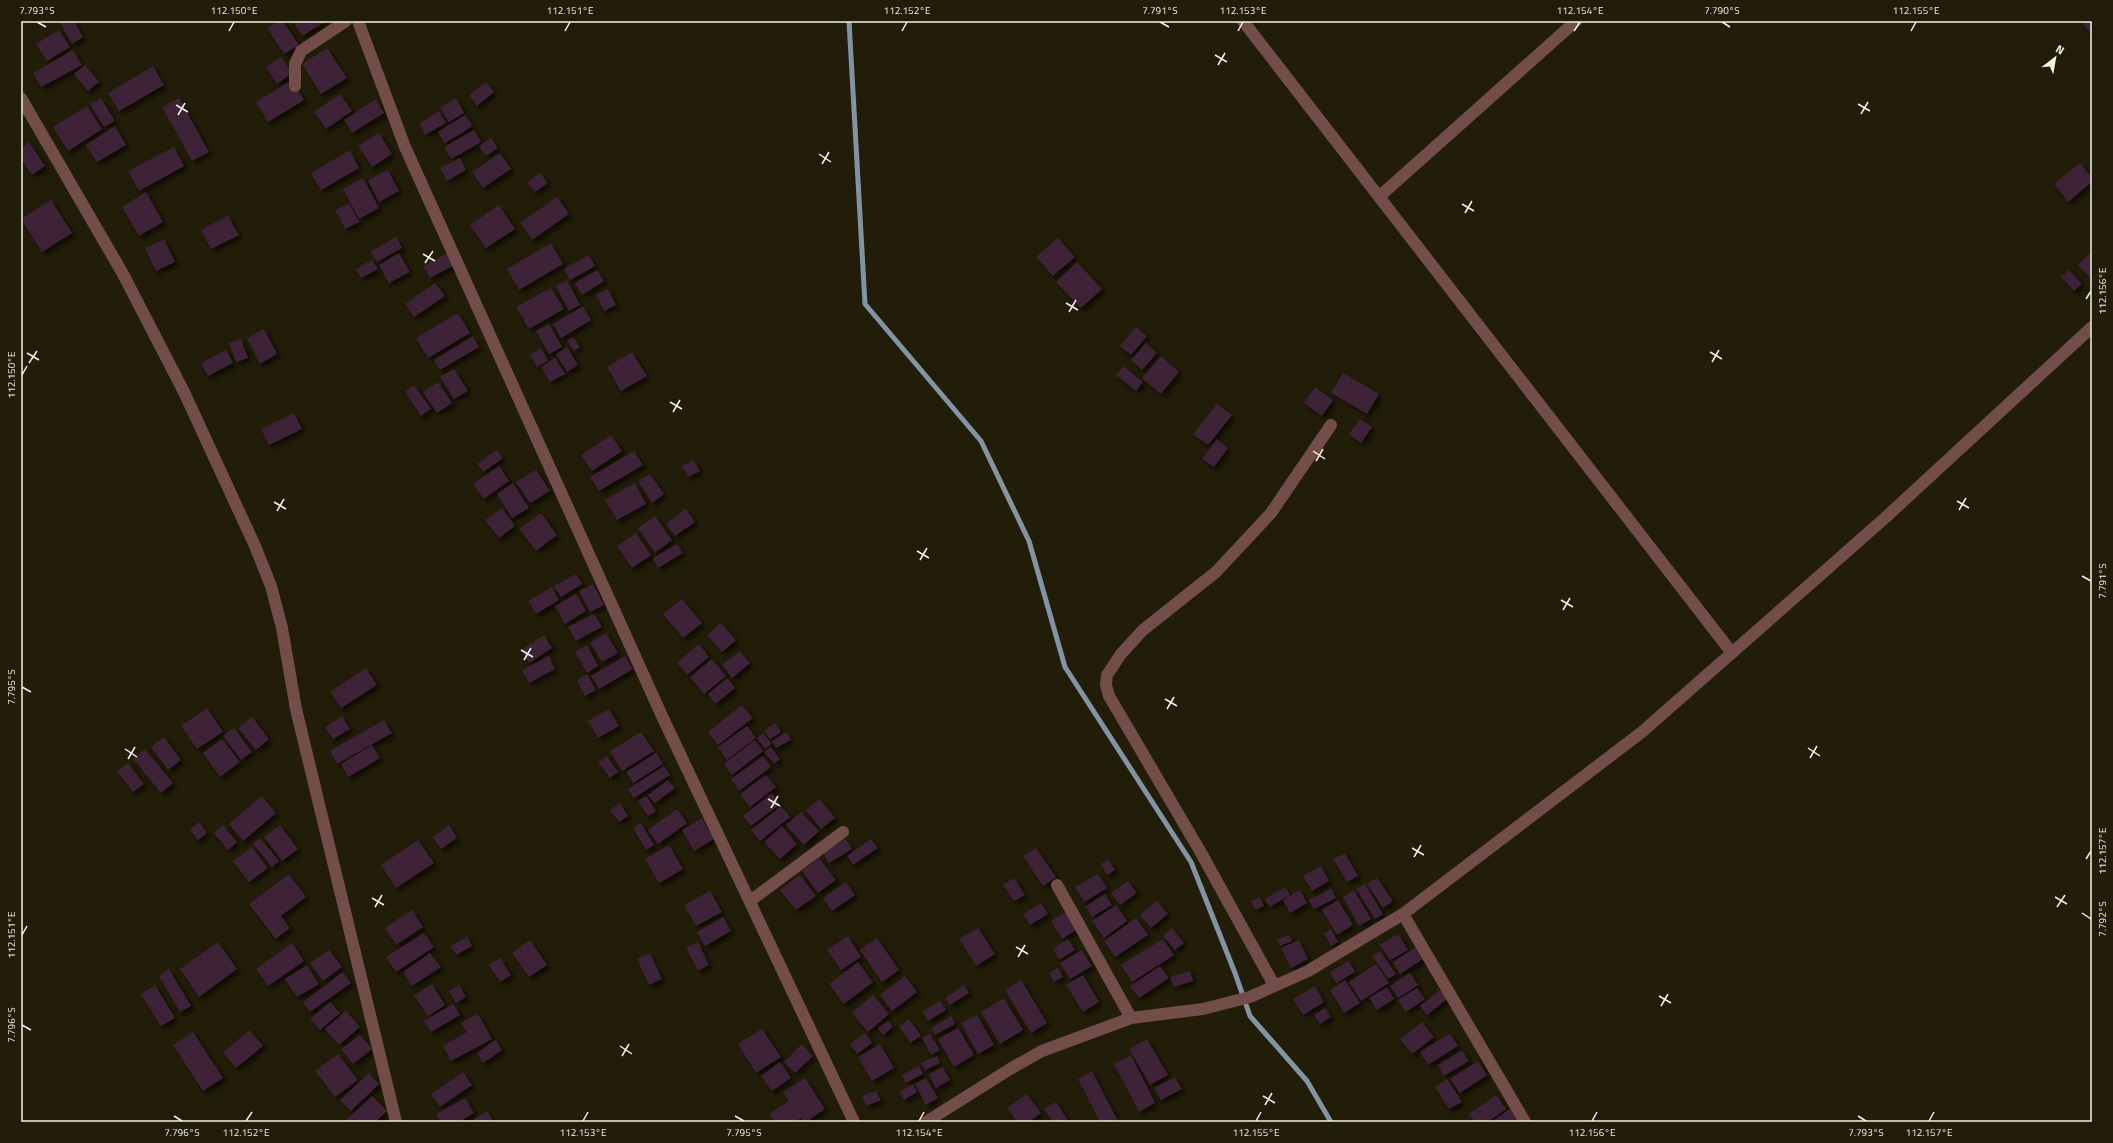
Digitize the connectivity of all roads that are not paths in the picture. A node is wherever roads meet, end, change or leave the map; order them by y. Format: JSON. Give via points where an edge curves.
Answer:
{"nodes":[{"id":1,"x":346,"y":21,"type":"edge"},
{"id":2,"x":358,"y":21,"type":"edge"},
{"id":3,"x":1243,"y":21,"type":"edge"},
{"id":4,"x":1576,"y":21,"type":"edge"},
{"id":5,"x":295,"y":86,"type":"dead end"},
{"id":6,"x":21,"y":98,"type":"edge"},
{"id":7,"x":1380,"y":196,"type":"junction"},
{"id":8,"x":2092,"y":327,"type":"edge"},
{"id":9,"x":1331,"y":425,"type":"dead end"},
{"id":10,"x":1732,"y":654,"type":"junction"},
{"id":11,"x":843,"y":832,"type":"dead end"},
{"id":12,"x":1056,"y":885,"type":"dead end"},
{"id":13,"x":750,"y":901,"type":"junction"},
{"id":14,"x":1403,"y":914,"type":"junction"},
{"id":15,"x":1274,"y":984,"type":"junction"},
{"id":16,"x":1131,"y":1018,"type":"junction"},
{"id":17,"x":396,"y":1122,"type":"edge"},
{"id":18,"x":854,"y":1122,"type":"edge"},
{"id":19,"x":926,"y":1122,"type":"edge"},
{"id":20,"x":1524,"y":1122,"type":"edge"}],
"edges":[{"from":1,"to":5,"type":"street","via":[[301,51],[295,64]]},
{"from":2,"to":13,"type":"street","via":[[409,154],[659,709]]},
{"from":3,"to":7,"type":"street"},
{"from":4,"to":7,"type":"street"},
{"from":6,"to":17,"type":"street","via":[[123,274],[184,392],[271,586],[282,628],[296,709]]},
{"from":7,"to":10,"type":"street"},
{"from":8,"to":10,"type":"street","via":[[1886,517]]},
{"from":9,"to":15,"type":"street","via":[[1270,513],[1216,572],[1143,630],[1111,667],[1106,685],[1109,696]]},
{"from":10,"to":14,"type":"street","via":[[1642,732]]},
{"from":11,"to":13,"type":"street"},
{"from":12,"to":16,"type":"street"},
{"from":13,"to":18,"type":"street"},
{"from":14,"to":15,"type":"street","via":[[1308,971]]},
{"from":14,"to":20,"type":"street"},
{"from":15,"to":16,"type":"street","via":[[1250,997],[1203,1009]]},
{"from":16,"to":19,"type":"street","via":[[1035,1055]]}]}
